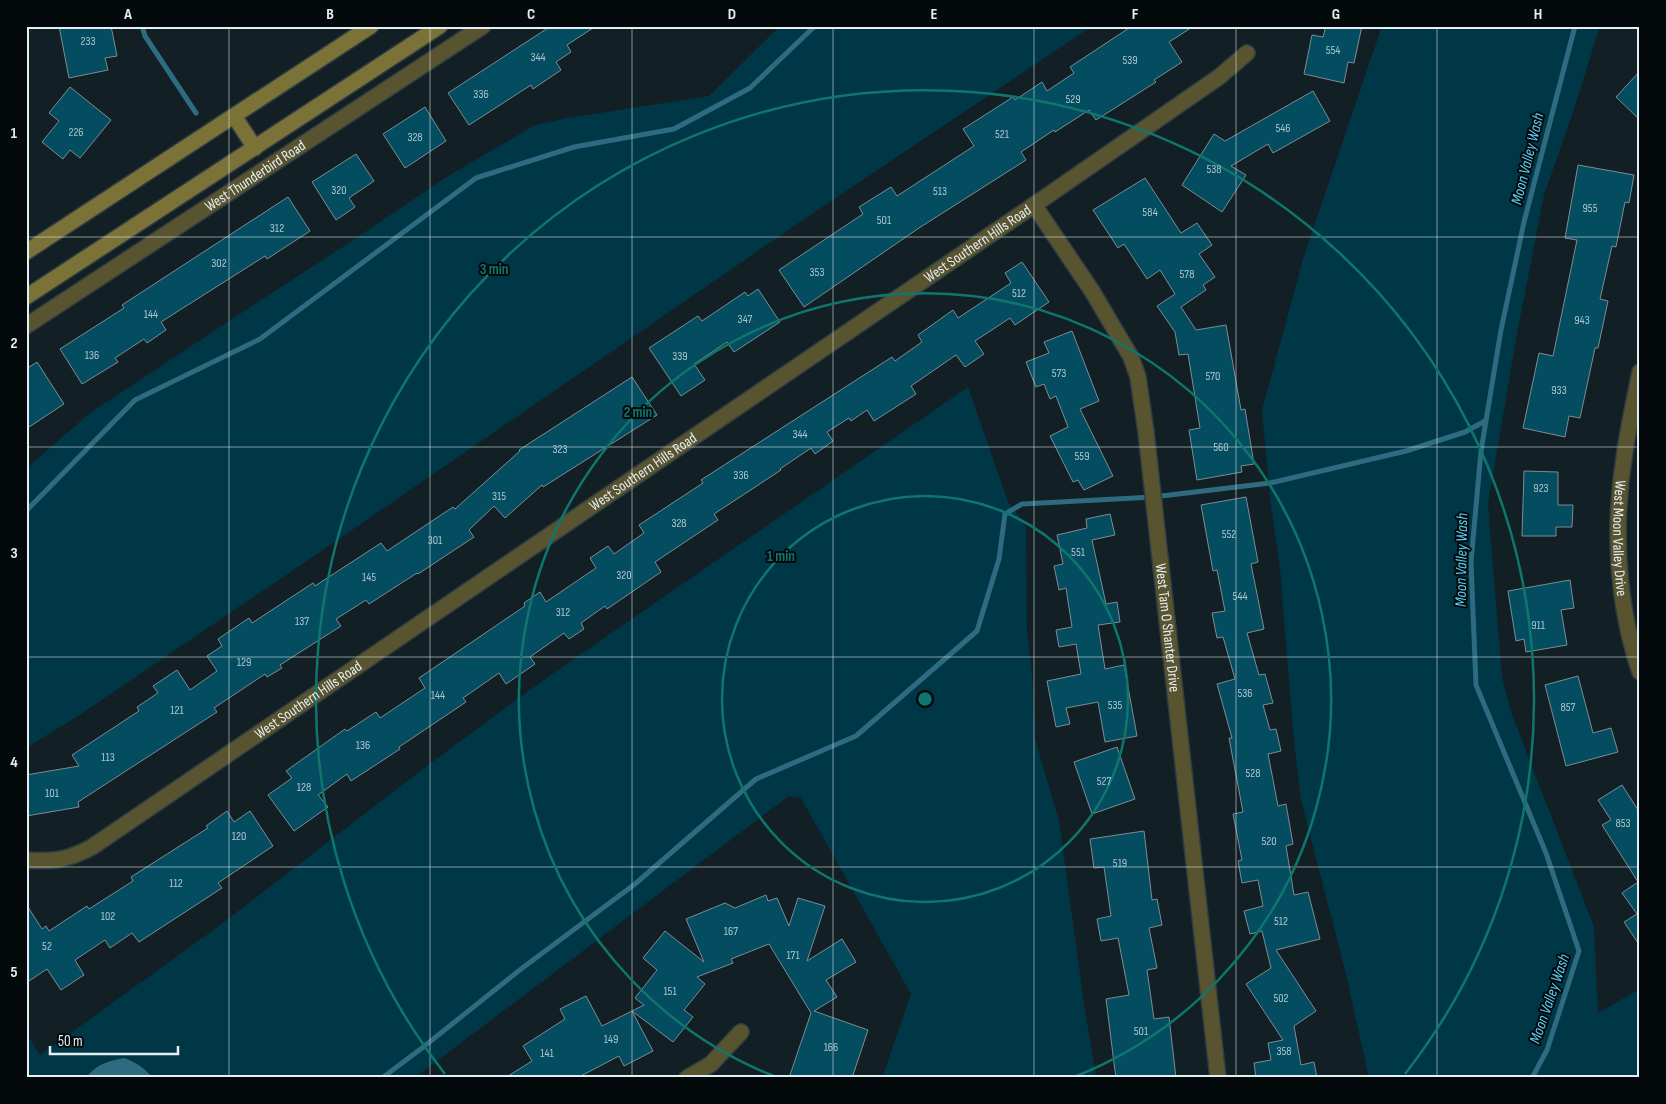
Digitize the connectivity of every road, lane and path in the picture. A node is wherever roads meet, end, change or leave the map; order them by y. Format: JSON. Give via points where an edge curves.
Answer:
{"nodes":[{"id":1,"x":370,"y":26,"type":"edge"},
{"id":2,"x":440,"y":26,"type":"edge"},
{"id":3,"x":483,"y":26,"type":"edge"},
{"id":4,"x":1246,"y":53,"type":"dead end"},
{"id":5,"x":234,"y":116,"type":"junction"},
{"id":6,"x":255,"y":148,"type":"junction"},
{"id":7,"x":1034,"y":205,"type":"junction"},
{"id":8,"x":26,"y":252,"type":"edge"},
{"id":9,"x":26,"y":297,"type":"edge"},
{"id":10,"x":26,"y":326,"type":"edge"},
{"id":11,"x":1640,"y":372,"type":"edge"},
{"id":12,"x":1640,"y":672,"type":"edge"},
{"id":13,"x":26,"y":860,"type":"edge"},
{"id":14,"x":741,"y":1032,"type":"dead end"},
{"id":15,"x":687,"y":1078,"type":"edge"},
{"id":16,"x":1218,"y":1078,"type":"edge"}],
"edges":[{"from":1,"to":5,"type":"main road"},
{"from":2,"to":6,"type":"main road","name":"West Thunderbird Road"},
{"from":3,"to":10,"type":"street","name":"West Thunderbird Road"},
{"from":4,"to":7,"type":"street","name":"West Southern Hills Road","via":[[1219,76]]},
{"from":5,"to":6,"type":"main road"},
{"from":5,"to":8,"type":"main road"},
{"from":6,"to":9,"type":"main road","name":"West Thunderbird Road"},
{"from":7,"to":13,"type":"street","name":"West Southern Hills Road","via":[[92,847],[74,856],[48,862]]},
{"from":7,"to":16,"type":"street","name":"West Tam O Shanter Drive","via":[[1122,339],[1138,377]]},
{"from":11,"to":12,"type":"street","name":"West Moon Valley Drive","via":[[1624,452],[1619,563],[1626,621]]},
{"from":14,"to":15,"type":"street","via":[[712,1064]]}]}
